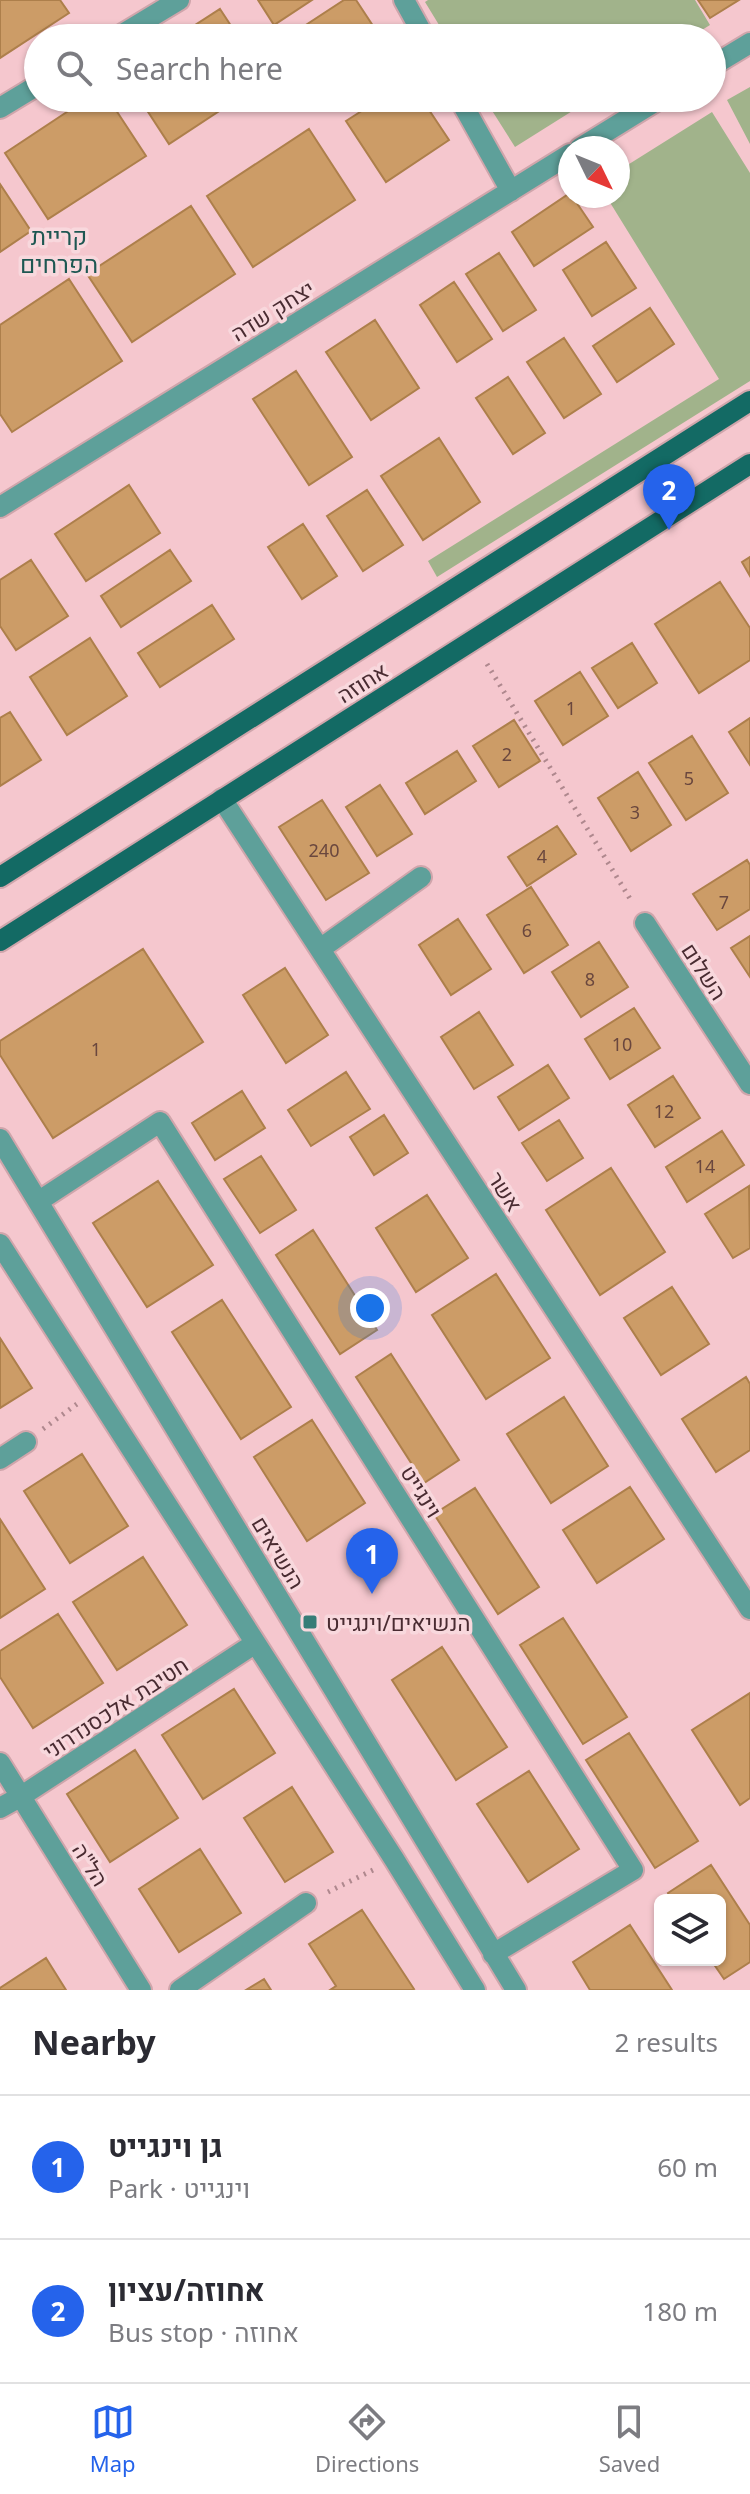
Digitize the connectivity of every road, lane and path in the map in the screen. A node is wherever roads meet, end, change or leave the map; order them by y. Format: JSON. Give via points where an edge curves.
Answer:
{"nodes":[{"id":1,"x":179,"y":0,"type":"edge"},
{"id":2,"x":404,"y":0,"type":"edge"},
{"id":3,"x":139,"y":24,"type":"edge"},
{"id":4,"x":417,"y":24,"type":"edge"},
{"id":5,"x":750,"y":43,"type":"edge"},
{"id":6,"x":726,"y":58,"type":"edge"},
{"id":7,"x":24,"y":93,"type":"edge"},
{"id":8,"x":0,"y":108,"type":"edge"},
{"id":9,"x":467,"y":112,"type":"edge"},
{"id":10,"x":638,"y":112,"type":"edge"},
{"id":11,"x":599,"y":136,"type":"edge"},
{"id":12,"x":558,"y":162,"type":"edge"},
{"id":13,"x":511,"y":191,"type":"junction"},
{"id":14,"x":750,"y":401,"type":"edge"},
{"id":15,"x":750,"y":464,"type":"edge"},
{"id":16,"x":0,"y":507,"type":"edge"},
{"id":17,"x":487,"y":664,"type":"dead end"},
{"id":18,"x":222,"y":799,"type":"junction"},
{"id":19,"x":0,"y":877,"type":"edge"},
{"id":20,"x":421,"y":877,"type":"dead end"},
{"id":21,"x":645,"y":923,"type":"joint"},
{"id":22,"x":0,"y":941,"type":"edge"},
{"id":23,"x":320,"y":949,"type":"junction"},
{"id":24,"x":750,"y":1084,"type":"edge"},
{"id":25,"x":0,"y":1139,"type":"edge"},
{"id":26,"x":39,"y":1201,"type":"junction"},
{"id":27,"x":0,"y":1244,"type":"edge"},
{"id":28,"x":94,"y":1391,"type":"junction"},
{"id":29,"x":26,"y":1442,"type":"joint"},
{"id":30,"x":0,"y":1459,"type":"edge"},
{"id":31,"x":750,"y":1609,"type":"edge"},
{"id":32,"x":254,"y":1644,"type":"junction"},
{"id":33,"x":0,"y":1763,"type":"edge"},
{"id":34,"x":20,"y":1797,"type":"junction"},
{"id":35,"x":0,"y":1808,"type":"edge"},
{"id":36,"x":394,"y":1859,"type":"junction"},
{"id":37,"x":306,"y":1903,"type":"joint"},
{"id":38,"x":493,"y":1954,"type":"junction"},
{"id":39,"x":141,"y":1990,"type":"edge"},
{"id":40,"x":180,"y":1990,"type":"edge"},
{"id":41,"x":475,"y":1990,"type":"edge"},
{"id":42,"x":516,"y":1990,"type":"edge"}],
"edges":[{"from":1,"to":3,"type":"street"},
{"from":2,"to":4,"type":"street"},
{"from":5,"to":6,"type":"street"},
{"from":7,"to":8,"type":"street"},
{"from":9,"to":13,"type":"street"},
{"from":10,"to":11,"type":"street"},
{"from":12,"to":13,"type":"street","name":"יצחק שדה"},
{"from":13,"to":16,"type":"street","name":"יצחק שדה"},
{"from":14,"to":19,"type":"main road","name":"אחוזה"},
{"from":15,"to":18,"type":"main road","name":"אחוזה"},
{"from":17,"to":21,"type":"path"},
{"from":18,"to":22,"type":"main road","name":"אחוזה"},
{"from":18,"to":23,"type":"street","name":"אשר"},
{"from":20,"to":23,"type":"street"},
{"from":21,"to":24,"type":"street","name":"השלום"},
{"from":23,"to":31,"type":"street","name":"אשר"},
{"from":25,"to":26,"type":"street","name":"הנשיאים"},
{"from":26,"to":38,"type":"street","name":"הנשיאים"},
{"from":26,"to":38,"type":"street","name":"וינגייט","via":[[160,1122],[633,1870]]},
{"from":27,"to":28,"type":"street"},
{"from":28,"to":29,"type":"path"},
{"from":28,"to":32,"type":"street"},
{"from":29,"to":30,"type":"street"},
{"from":32,"to":34,"type":"street","name":"חטיבת אלכסנדרוני"},
{"from":32,"to":36,"type":"street"},
{"from":33,"to":34,"type":"street","name":"הל\"ה"},
{"from":34,"to":35,"type":"street","name":"חטיבת אלכסנדרוני"},
{"from":34,"to":39,"type":"street","name":"הל\"ה"},
{"from":36,"to":37,"type":"path"},
{"from":36,"to":41,"type":"street"},
{"from":37,"to":40,"type":"street"},
{"from":38,"to":42,"type":"street","name":"הנשיאים"}]}
